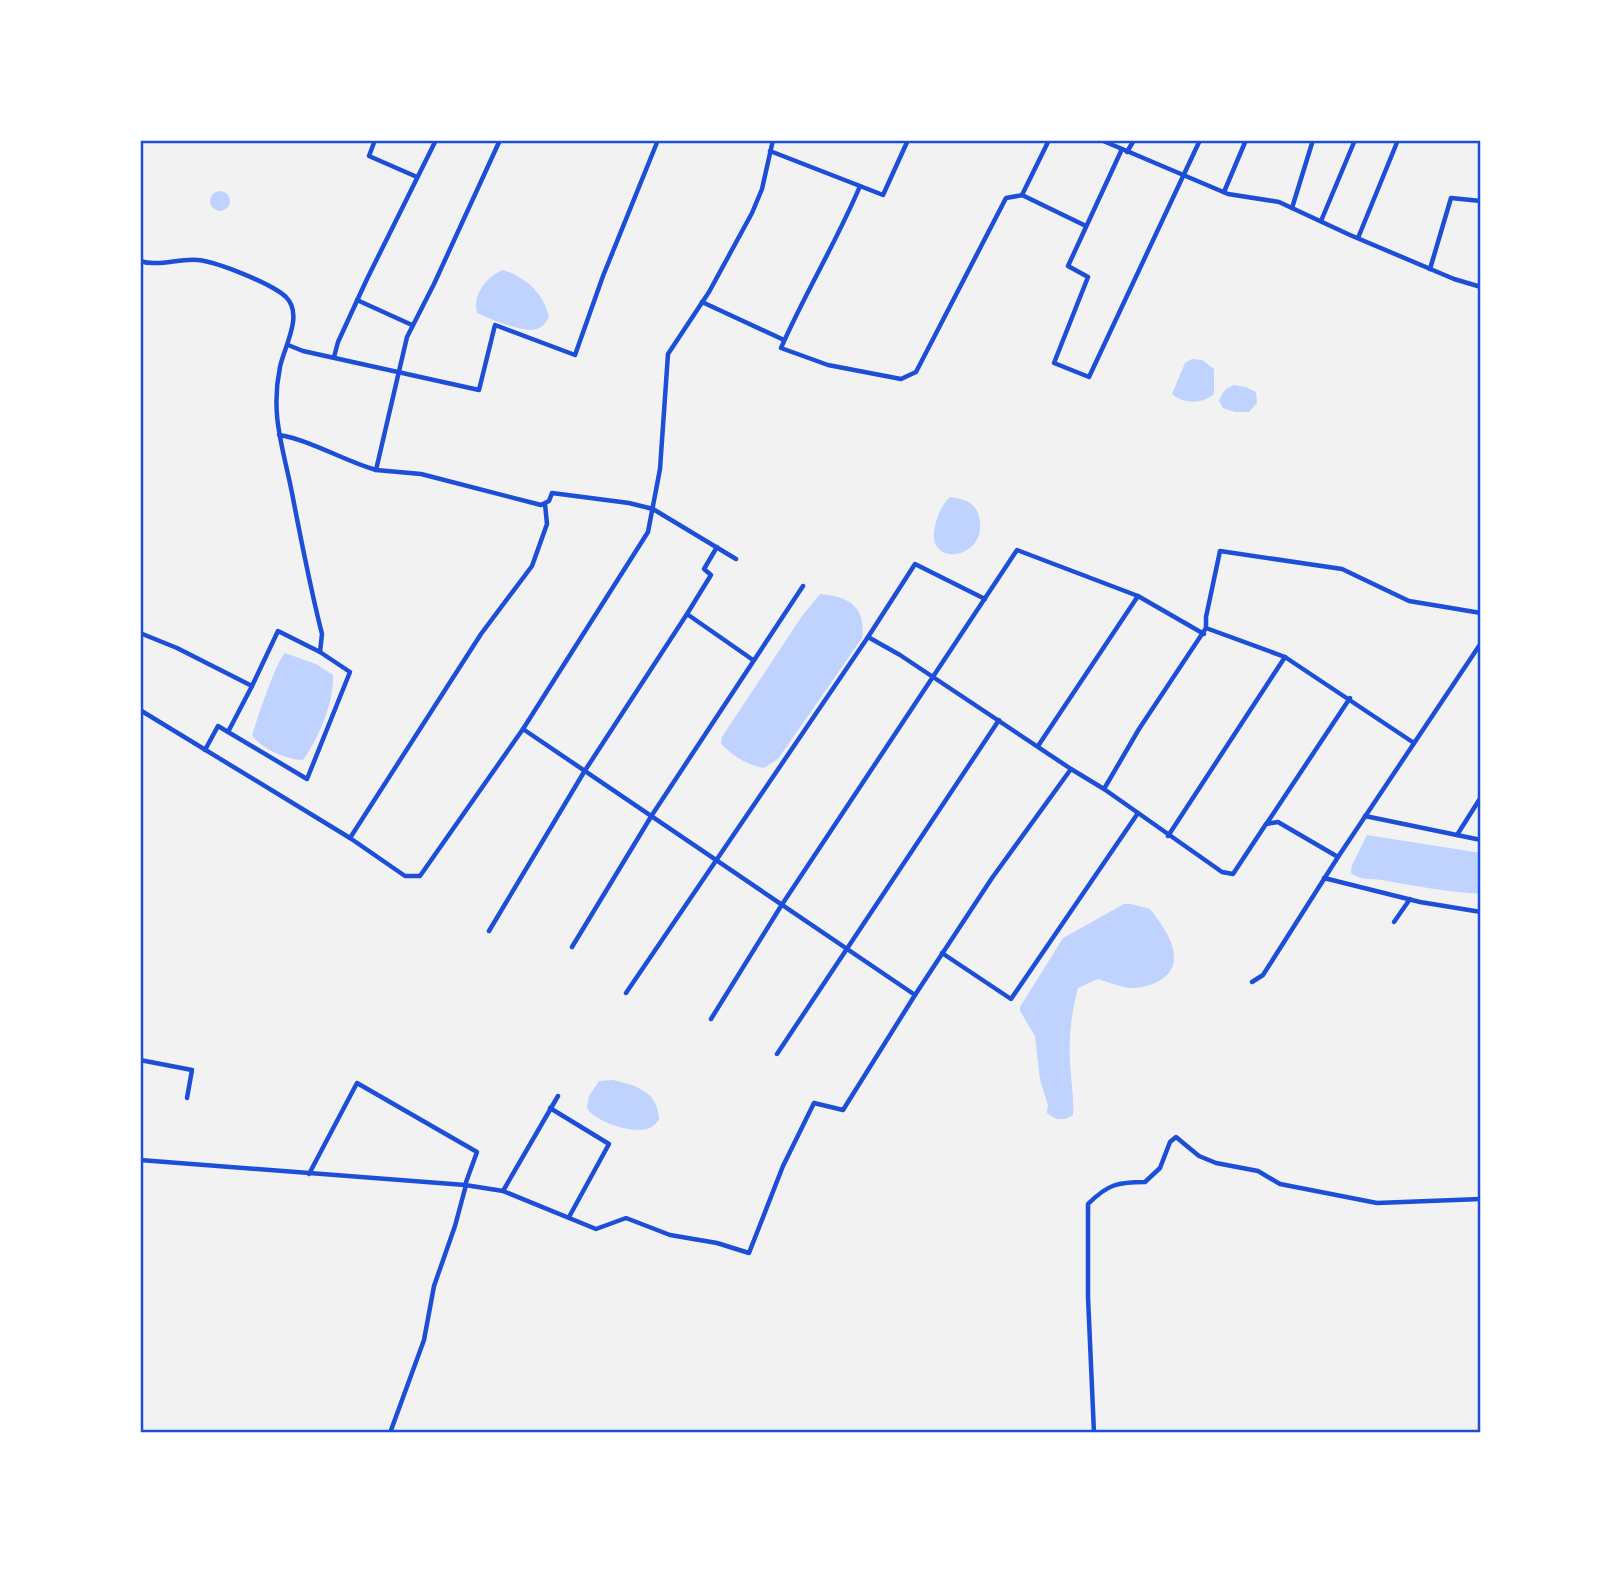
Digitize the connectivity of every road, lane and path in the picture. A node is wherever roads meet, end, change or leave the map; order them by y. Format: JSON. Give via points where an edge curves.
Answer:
{"nodes":[{"id":1,"x":375,"y":140,"type":"edge"},
{"id":2,"x":436,"y":140,"type":"edge"},
{"id":3,"x":500,"y":140,"type":"edge"},
{"id":4,"x":658,"y":140,"type":"edge"},
{"id":5,"x":773,"y":140,"type":"edge"},
{"id":6,"x":908,"y":140,"type":"edge"},
{"id":7,"x":1049,"y":140,"type":"edge"},
{"id":8,"x":1101,"y":140,"type":"edge"},
{"id":9,"x":1133,"y":140,"type":"edge"},
{"id":10,"x":1200,"y":140,"type":"edge"},
{"id":11,"x":1246,"y":140,"type":"edge"},
{"id":12,"x":1314,"y":140,"type":"edge"},
{"id":13,"x":1355,"y":140,"type":"edge"},
{"id":14,"x":1398,"y":140,"type":"edge"},
{"id":15,"x":1125,"y":150,"type":"junction"},
{"id":16,"x":771,"y":151,"type":"junction"},
{"id":17,"x":1183,"y":176,"type":"junction"},
{"id":18,"x":417,"y":177,"type":"junction"},
{"id":19,"x":860,"y":186,"type":"junction"},
{"id":20,"x":1224,"y":192,"type":"junction"},
{"id":21,"x":1023,"y":195,"type":"junction"},
{"id":22,"x":1481,"y":201,"type":"edge"},
{"id":23,"x":1292,"y":208,"type":"junction"},
{"id":24,"x":1321,"y":221,"type":"junction"},
{"id":25,"x":1086,"y":226,"type":"junction"},
{"id":26,"x":1358,"y":238,"type":"junction"},
{"id":27,"x":140,"y":261,"type":"edge"},
{"id":28,"x":1430,"y":269,"type":"junction"},
{"id":29,"x":1481,"y":286,"type":"edge"},
{"id":30,"x":357,"y":300,"type":"junction"},
{"id":31,"x":702,"y":302,"type":"junction"},
{"id":32,"x":412,"y":325,"type":"junction"},
{"id":33,"x":784,"y":340,"type":"junction"},
{"id":34,"x":288,"y":345,"type":"junction"},
{"id":35,"x":334,"y":357,"type":"junction"},
{"id":36,"x":400,"y":371,"type":"junction"},
{"id":37,"x":279,"y":435,"type":"junction"},
{"id":38,"x":376,"y":470,"type":"junction"},
{"id":39,"x":545,"y":505,"type":"junction"},
{"id":40,"x":653,"y":509,"type":"junction"},
{"id":41,"x":717,"y":547,"type":"junction"},
{"id":42,"x":736,"y":559,"type":"dead end"},
{"id":43,"x":803,"y":586,"type":"dead end"},
{"id":44,"x":1138,"y":596,"type":"junction"},
{"id":45,"x":985,"y":599,"type":"junction"},
{"id":46,"x":1481,"y":613,"type":"edge"},
{"id":47,"x":687,"y":614,"type":"junction"},
{"id":48,"x":1205,"y":631,"type":"junction"},
{"id":49,"x":140,"y":633,"type":"edge"},
{"id":50,"x":868,"y":637,"type":"junction"},
{"id":51,"x":1481,"y":643,"type":"edge"},
{"id":52,"x":320,"y":652,"type":"junction"},
{"id":53,"x":1285,"y":657,"type":"junction"},
{"id":54,"x":753,"y":660,"type":"junction"},
{"id":55,"x":933,"y":677,"type":"junction"},
{"id":56,"x":252,"y":686,"type":"junction"},
{"id":57,"x":1350,"y":698,"type":"junction"},
{"id":58,"x":140,"y":710,"type":"edge"},
{"id":59,"x":999,"y":719,"type":"junction"},
{"id":60,"x":523,"y":729,"type":"junction"},
{"id":61,"x":228,"y":732,"type":"junction"},
{"id":62,"x":1414,"y":743,"type":"junction"},
{"id":63,"x":1038,"y":746,"type":"junction"},
{"id":64,"x":205,"y":750,"type":"junction"},
{"id":65,"x":1071,"y":769,"type":"junction"},
{"id":66,"x":584,"y":772,"type":"junction"},
{"id":67,"x":1104,"y":789,"type":"junction"},
{"id":68,"x":1481,"y":797,"type":"edge"},
{"id":69,"x":1138,"y":813,"type":"junction"},
{"id":70,"x":652,"y":815,"type":"junction"},
{"id":71,"x":1365,"y":816,"type":"junction"},
{"id":72,"x":1266,"y":824,"type":"junction"},
{"id":73,"x":1457,"y":835,"type":"junction"},
{"id":74,"x":1168,"y":836,"type":"junction"},
{"id":75,"x":350,"y":838,"type":"junction"},
{"id":76,"x":1481,"y":840,"type":"edge"},
{"id":77,"x":1338,"y":858,"type":"junction"},
{"id":78,"x":716,"y":859,"type":"junction"},
{"id":79,"x":1324,"y":878,"type":"junction"},
{"id":80,"x":1410,"y":899,"type":"junction"},
{"id":81,"x":781,"y":906,"type":"junction"},
{"id":82,"x":1481,"y":912,"type":"edge"},
{"id":83,"x":1394,"y":922,"type":"dead end"},
{"id":84,"x":489,"y":931,"type":"dead end"},
{"id":85,"x":572,"y":947,"type":"dead end"},
{"id":86,"x":846,"y":949,"type":"junction"},
{"id":87,"x":943,"y":953,"type":"junction"},
{"id":88,"x":1252,"y":982,"type":"dead end"},
{"id":89,"x":626,"y":993,"type":"dead end"},
{"id":90,"x":915,"y":995,"type":"junction"},
{"id":91,"x":710,"y":1019,"type":"dead end"},
{"id":92,"x":777,"y":1054,"type":"dead end"},
{"id":93,"x":140,"y":1060,"type":"edge"},
{"id":94,"x":558,"y":1096,"type":"dead end"},
{"id":95,"x":187,"y":1098,"type":"dead end"},
{"id":96,"x":551,"y":1108,"type":"junction"},
{"id":97,"x":140,"y":1160,"type":"edge"},
{"id":98,"x":309,"y":1174,"type":"junction"},
{"id":99,"x":465,"y":1185,"type":"junction"},
{"id":100,"x":503,"y":1191,"type":"junction"},
{"id":101,"x":1481,"y":1199,"type":"edge"},
{"id":102,"x":569,"y":1217,"type":"junction"},
{"id":103,"x":390,"y":1433,"type":"edge"},
{"id":104,"x":1094,"y":1433,"type":"edge"}],
"edges":[{"from":1,"to":18,"type":"street","via":[[369,156]]},
{"from":2,"to":18,"type":"street"},
{"from":3,"to":32,"type":"street"},
{"from":4,"to":36,"type":"street","via":[[575,355],[495,325],[479,390]]},
{"from":5,"to":16,"type":"street"},
{"from":6,"to":19,"type":"street","via":[[883,195]]},
{"from":7,"to":21,"type":"street"},
{"from":8,"to":15,"type":"street"},
{"from":9,"to":15,"type":"street"},
{"from":10,"to":17,"type":"street"},
{"from":11,"to":20,"type":"street"},
{"from":12,"to":23,"type":"street"},
{"from":13,"to":24,"type":"street"},
{"from":14,"to":26,"type":"street"},
{"from":15,"to":17,"type":"street"},
{"from":15,"to":25,"type":"street"},
{"from":16,"to":19,"type":"street"},
{"from":16,"to":31,"type":"street","via":[[752,213]]},
{"from":17,"to":20,"type":"street"},
{"from":17,"to":25,"type":"street","via":[[1089,377],[1054,363],[1088,277],[1068,266]]},
{"from":18,"to":30,"type":"street"},
{"from":19,"to":33,"type":"street"},
{"from":20,"to":23,"type":"street"},
{"from":21,"to":25,"type":"street"},
{"from":21,"to":33,"type":"street","via":[[1006,198],[916,372],[901,379],[828,365],[781,348]]},
{"from":22,"to":28,"type":"street","via":[[1451,198]]},
{"from":23,"to":24,"type":"street"},
{"from":24,"to":26,"type":"street"},
{"from":26,"to":28,"type":"street"},
{"from":27,"to":34,"type":"street","via":[[219,264],[283,294],[291,303]]},
{"from":28,"to":29,"type":"street"},
{"from":30,"to":32,"type":"street"},
{"from":30,"to":35,"type":"street"},
{"from":31,"to":33,"type":"street"},
{"from":31,"to":40,"type":"street","via":[[668,354],[666,414]]},
{"from":32,"to":36,"type":"street"},
{"from":34,"to":35,"type":"street"},
{"from":34,"to":37,"type":"street","via":[[275,400]]},
{"from":35,"to":36,"type":"street"},
{"from":36,"to":38,"type":"street"},
{"from":37,"to":38,"type":"street","via":[[301,439]]},
{"from":37,"to":52,"type":"street","via":[[322,634]]},
{"from":38,"to":39,"type":"street","via":[[421,474]]},
{"from":39,"to":40,"type":"street","via":[[552,493]]},
{"from":39,"to":75,"type":"street","via":[[547,524],[532,566],[481,634]]},
{"from":40,"to":41,"type":"street"},
{"from":40,"to":60,"type":"street","via":[[648,532]]},
{"from":41,"to":42,"type":"street"},
{"from":41,"to":47,"type":"street","via":[[704,569],[711,575]]},
{"from":43,"to":54,"type":"street"},
{"from":44,"to":45,"type":"street","via":[[1017,550]]},
{"from":44,"to":48,"type":"street"},
{"from":44,"to":63,"type":"street"},
{"from":45,"to":50,"type":"street","via":[[915,564]]},
{"from":45,"to":55,"type":"street"},
{"from":46,"to":48,"type":"street","via":[[1409,601],[1342,569],[1220,551]]},
{"from":47,"to":54,"type":"street"},
{"from":47,"to":66,"type":"street"},
{"from":48,"to":53,"type":"street"},
{"from":48,"to":67,"type":"street"},
{"from":49,"to":56,"type":"street"},
{"from":50,"to":55,"type":"street"},
{"from":50,"to":78,"type":"street"},
{"from":51,"to":62,"type":"street"},
{"from":52,"to":56,"type":"street","via":[[278,631]]},
{"from":52,"to":61,"type":"street","via":[[350,672],[307,779]]},
{"from":53,"to":57,"type":"street"},
{"from":53,"to":74,"type":"street"},
{"from":54,"to":70,"type":"street"},
{"from":55,"to":59,"type":"street"},
{"from":55,"to":81,"type":"street"},
{"from":56,"to":61,"type":"street"},
{"from":57,"to":62,"type":"street"},
{"from":57,"to":72,"type":"street"},
{"from":58,"to":64,"type":"street"},
{"from":59,"to":63,"type":"street"},
{"from":59,"to":86,"type":"street"},
{"from":60,"to":66,"type":"street"},
{"from":60,"to":75,"type":"street","via":[[420,876],[405,876]]},
{"from":61,"to":64,"type":"street","via":[[218,726]]},
{"from":62,"to":71,"type":"street"},
{"from":63,"to":65,"type":"street"},
{"from":64,"to":75,"type":"street"},
{"from":65,"to":67,"type":"street"},
{"from":65,"to":87,"type":"street"},
{"from":66,"to":70,"type":"street"},
{"from":66,"to":84,"type":"street"},
{"from":67,"to":69,"type":"street"},
{"from":68,"to":73,"type":"street"},
{"from":69,"to":74,"type":"street"},
{"from":69,"to":87,"type":"street","via":[[1011,999]]},
{"from":70,"to":78,"type":"street"},
{"from":70,"to":85,"type":"street"},
{"from":71,"to":73,"type":"street"},
{"from":71,"to":77,"type":"street"},
{"from":72,"to":74,"type":"street","via":[[1233,874],[1222,872]]},
{"from":72,"to":77,"type":"street","via":[[1278,822]]},
{"from":73,"to":76,"type":"street"},
{"from":77,"to":79,"type":"street"},
{"from":78,"to":81,"type":"street"},
{"from":78,"to":89,"type":"street"},
{"from":79,"to":80,"type":"street"},
{"from":79,"to":88,"type":"street","via":[[1263,975]]},
{"from":80,"to":82,"type":"street"},
{"from":80,"to":83,"type":"street"},
{"from":81,"to":86,"type":"street"},
{"from":81,"to":91,"type":"street"},
{"from":86,"to":90,"type":"street"},
{"from":86,"to":92,"type":"street"},
{"from":87,"to":90,"type":"street"},
{"from":90,"to":102,"type":"street","via":[[843,1110],[814,1103],[749,1253],[670,1235],[626,1218],[596,1229]]},
{"from":93,"to":95,"type":"street","via":[[192,1070]]},
{"from":94,"to":96,"type":"street"},
{"from":96,"to":100,"type":"street"},
{"from":96,"to":102,"type":"street","via":[[609,1144]]},
{"from":97,"to":98,"type":"street"},
{"from":98,"to":99,"type":"street"},
{"from":98,"to":99,"type":"street","via":[[357,1083],[477,1152]]},
{"from":99,"to":100,"type":"street"},
{"from":99,"to":103,"type":"street","via":[[434,1286],[424,1340]]},
{"from":100,"to":102,"type":"street"},
{"from":101,"to":104,"type":"street","via":[[1377,1203],[1280,1185],[1258,1171],[1199,1156],[1176,1137],[1160,1168],[1145,1182],[1109,1187],[1088,1204]]}]}
